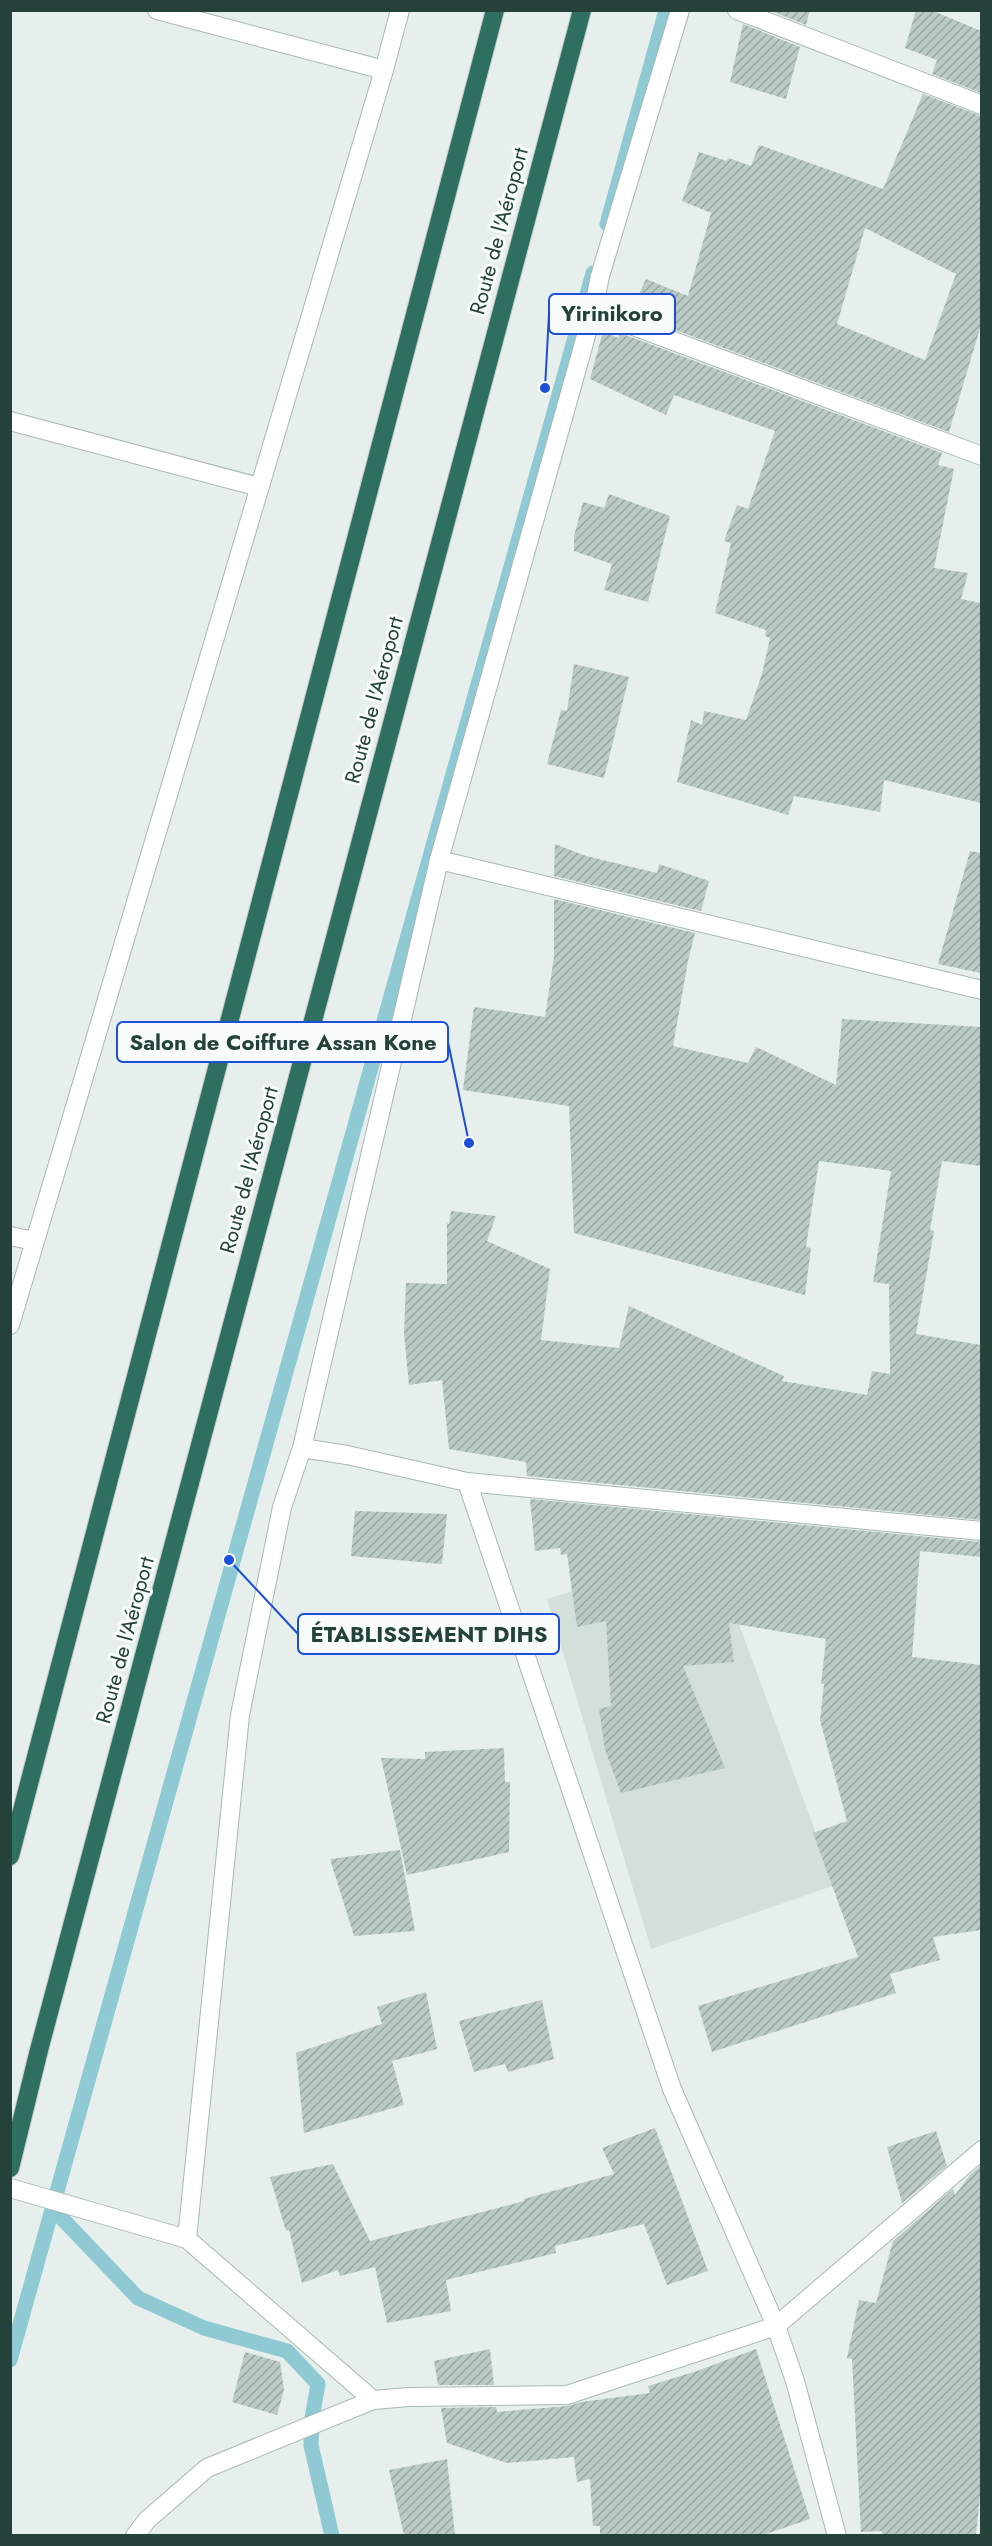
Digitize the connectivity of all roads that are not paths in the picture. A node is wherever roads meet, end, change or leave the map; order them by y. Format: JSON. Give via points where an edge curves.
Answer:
{"nodes":[{"id":1,"x":157,"y":10,"type":"edge"},
{"id":2,"x":400,"y":10,"type":"edge"},
{"id":3,"x":495,"y":10,"type":"edge"},
{"id":4,"x":582,"y":10,"type":"edge"},
{"id":5,"x":681,"y":10,"type":"edge"},
{"id":6,"x":737,"y":10,"type":"edge"},
{"id":7,"x":384,"y":70,"type":"junction"},
{"id":8,"x":981,"y":105,"type":"edge"},
{"id":9,"x":593,"y":311,"type":"junction"},
{"id":10,"x":10,"y":421,"type":"edge"},
{"id":11,"x":981,"y":456,"type":"edge"},
{"id":12,"x":260,"y":487,"type":"junction"},
{"id":13,"x":439,"y":860,"type":"junction"},
{"id":14,"x":981,"y":990,"type":"edge"},
{"id":15,"x":10,"y":1236,"type":"edge"},
{"id":16,"x":34,"y":1241,"type":"junction"},
{"id":17,"x":10,"y":1325,"type":"edge"},
{"id":18,"x":302,"y":1448,"type":"junction"},
{"id":19,"x":467,"y":1482,"type":"junction"},
{"id":20,"x":981,"y":1531,"type":"edge"},
{"id":21,"x":10,"y":1856,"type":"edge"},
{"id":22,"x":981,"y":2150,"type":"edge"},
{"id":23,"x":10,"y":2168,"type":"edge"},
{"id":24,"x":10,"y":2188,"type":"edge"},
{"id":25,"x":187,"y":2238,"type":"junction"},
{"id":26,"x":776,"y":2326,"type":"junction"},
{"id":27,"x":373,"y":2400,"type":"junction"},
{"id":28,"x":135,"y":2535,"type":"edge"},
{"id":29,"x":837,"y":2535,"type":"edge"}],
"edges":[{"from":1,"to":7,"type":"street"},
{"from":2,"to":7,"type":"street"},
{"from":3,"to":21,"type":"highway"},
{"from":4,"to":23,"type":"highway","name":"Route de l'Aéroport"},
{"from":5,"to":9,"type":"street","via":[[600,276]]},
{"from":6,"to":8,"type":"street"},
{"from":7,"to":12,"type":"street"},
{"from":9,"to":11,"type":"street"},
{"from":9,"to":13,"type":"street"},
{"from":10,"to":12,"type":"street"},
{"from":12,"to":16,"type":"street"},
{"from":13,"to":14,"type":"street"},
{"from":13,"to":18,"type":"street"},
{"from":15,"to":16,"type":"street"},
{"from":16,"to":17,"type":"street"},
{"from":18,"to":19,"type":"street"},
{"from":18,"to":25,"type":"street","via":[[282,1507],[240,1715]]},
{"from":19,"to":20,"type":"street"},
{"from":19,"to":26,"type":"street","via":[[672,2089]]},
{"from":22,"to":26,"type":"street"},
{"from":24,"to":25,"type":"street"},
{"from":25,"to":27,"type":"street"},
{"from":26,"to":27,"type":"street","via":[[567,2395]]},
{"from":26,"to":29,"type":"street"},
{"from":27,"to":28,"type":"street","via":[[207,2468]]}]}
